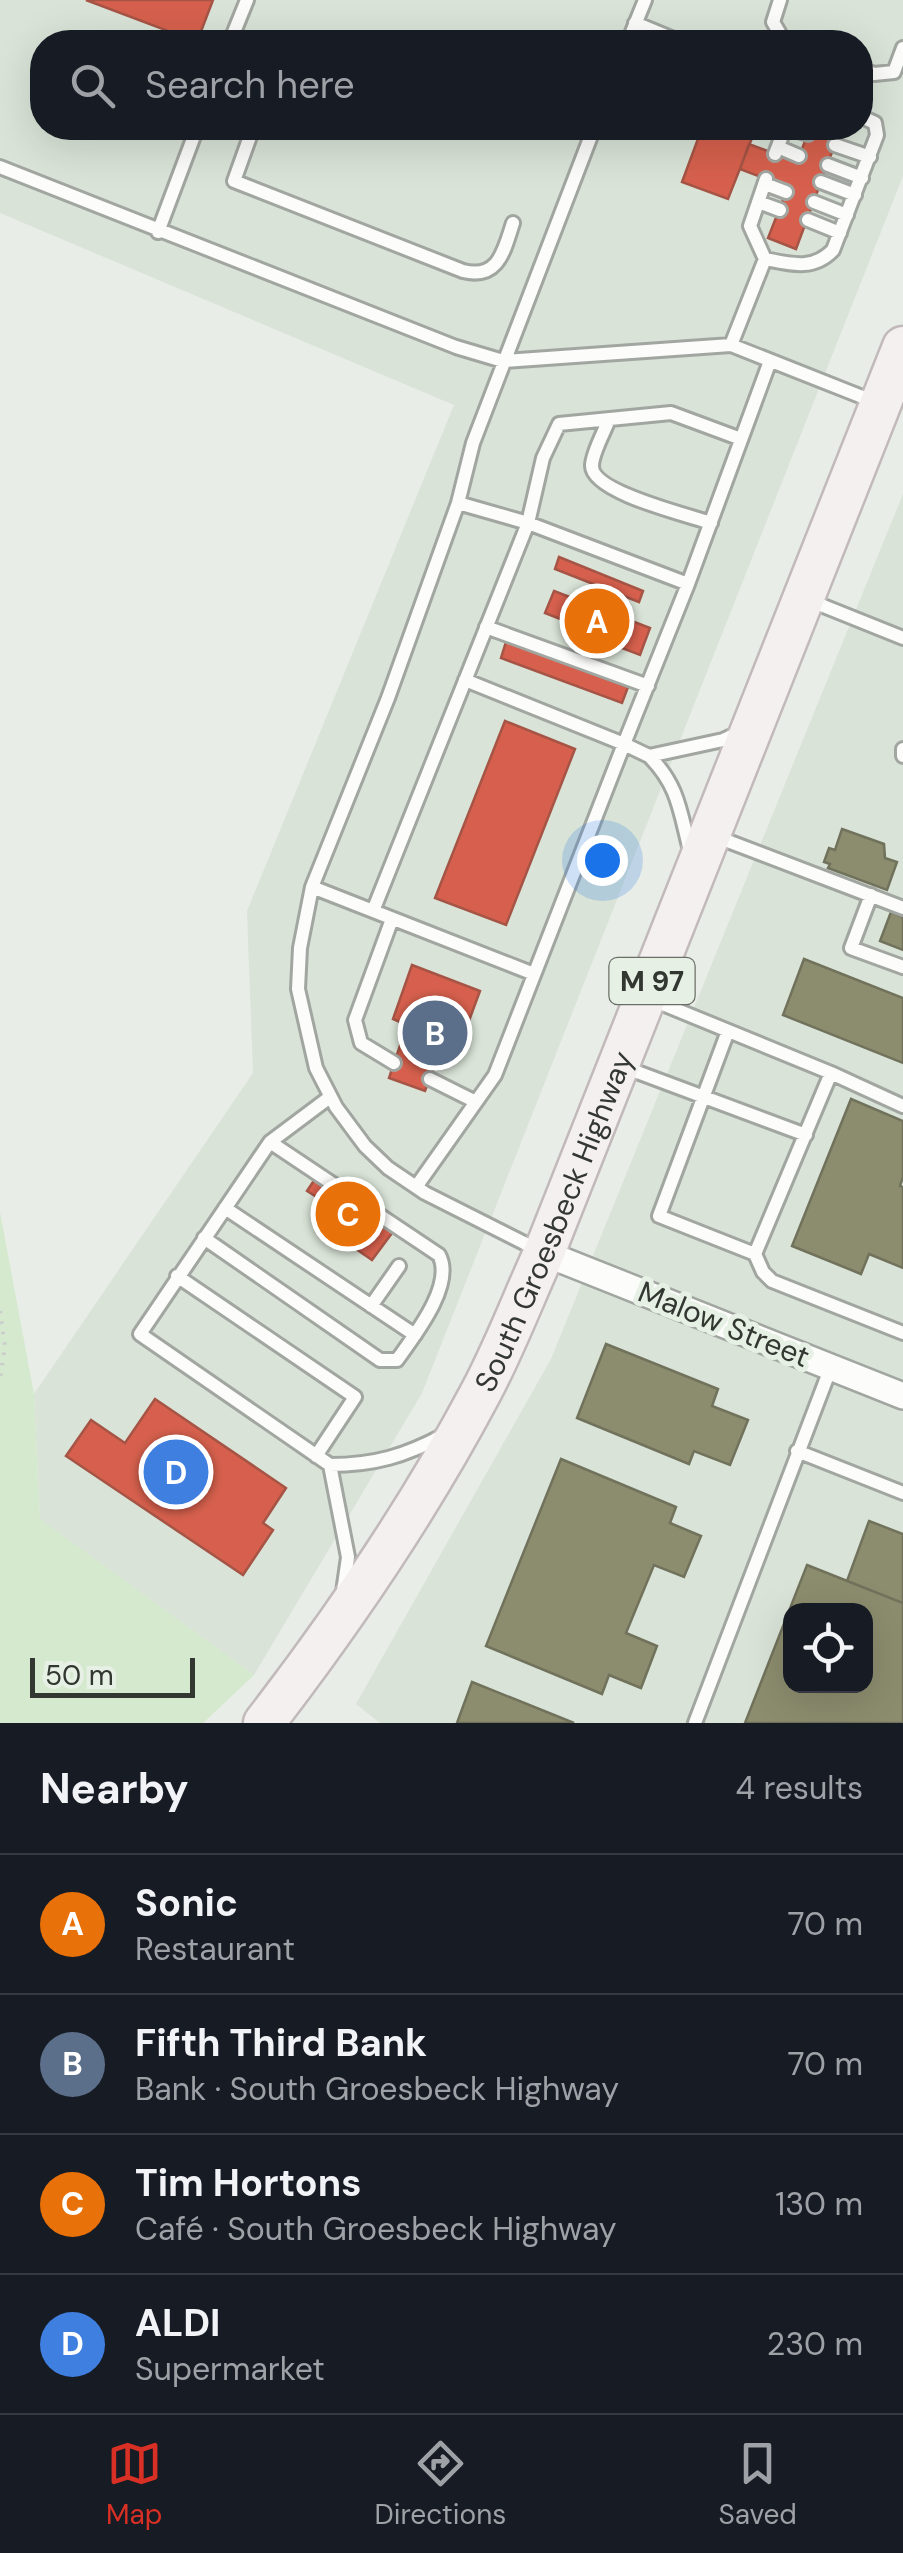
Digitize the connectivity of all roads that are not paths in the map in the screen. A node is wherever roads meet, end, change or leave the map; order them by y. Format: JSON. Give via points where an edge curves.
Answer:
{"nodes":[{"id":1,"x":247,"y":0,"type":"edge"},
{"id":2,"x":645,"y":0,"type":"edge"},
{"id":3,"x":780,"y":0,"type":"edge"},
{"id":4,"x":636,"y":23,"type":"junction"},
{"id":5,"x":235,"y":30,"type":"edge"},
{"id":6,"x":633,"y":30,"type":"edge"},
{"id":7,"x":653,"y":30,"type":"edge"},
{"id":8,"x":778,"y":30,"type":"edge"},
{"id":9,"x":903,"y":48,"type":"edge"},
{"id":10,"x":873,"y":74,"type":"edge"},
{"id":11,"x":873,"y":121,"type":"edge"},
{"id":12,"x":192,"y":140,"type":"edge"},
{"id":13,"x":249,"y":140,"type":"edge"},
{"id":14,"x":589,"y":140,"type":"edge"},
{"id":15,"x":781,"y":140,"type":"edge"},
{"id":16,"x":835,"y":144,"type":"dead end"},
{"id":17,"x":800,"y":156,"type":"dead end"},
{"id":18,"x":870,"y":156,"type":"junction"},
{"id":19,"x":828,"y":165,"type":"dead end"},
{"id":20,"x":0,"y":167,"type":"edge"},
{"id":21,"x":862,"y":178,"type":"junction"},
{"id":22,"x":821,"y":182,"type":"dead end"},
{"id":23,"x":786,"y":192,"type":"dead end"},
{"id":24,"x":855,"y":195,"type":"junction"},
{"id":25,"x":758,"y":202,"type":"junction"},
{"id":26,"x":814,"y":202,"type":"dead end"},
{"id":27,"x":780,"y":210,"type":"dead end"},
{"id":28,"x":847,"y":215,"type":"junction"},
{"id":29,"x":808,"y":220,"type":"dead end"},
{"id":30,"x":513,"y":223,"type":"dead end"},
{"id":31,"x":158,"y":232,"type":"junction"},
{"id":32,"x":840,"y":233,"type":"junction"},
{"id":33,"x":765,"y":259,"type":"junction"},
{"id":34,"x":731,"y":346,"type":"junction"},
{"id":35,"x":903,"y":347,"type":"edge"},
{"id":36,"x":503,"y":361,"type":"junction"},
{"id":37,"x":770,"y":361,"type":"junction"},
{"id":38,"x":892,"y":408,"type":"edge"},
{"id":39,"x":609,"y":419,"type":"junction"},
{"id":40,"x":741,"y":439,"type":"junction"},
{"id":41,"x":458,"y":503,"type":"junction"},
{"id":42,"x":528,"y":523,"type":"junction"},
{"id":43,"x":710,"y":523,"type":"junction"},
{"id":44,"x":688,"y":584,"type":"junction"},
{"id":45,"x":804,"y":598,"type":"junction"},
{"id":46,"x":486,"y":626,"type":"junction"},
{"id":47,"x":903,"y":638,"type":"edge"},
{"id":48,"x":465,"y":680,"type":"junction"},
{"id":49,"x":648,"y":686,"type":"junction"},
{"id":50,"x":755,"y":721,"type":"junction"},
{"id":51,"x":624,"y":744,"type":"junction"},
{"id":52,"x":649,"y":756,"type":"junction"},
{"id":53,"x":710,"y":834,"type":"junction"},
{"id":54,"x":695,"y":872,"type":"junction"},
{"id":55,"x":312,"y":888,"type":"junction"},
{"id":56,"x":871,"y":896,"type":"junction"},
{"id":57,"x":903,"y":908,"type":"edge"},
{"id":58,"x":373,"y":911,"type":"junction"},
{"id":59,"x":392,"y":918,"type":"junction"},
{"id":60,"x":903,"y":968,"type":"edge"},
{"id":61,"x":534,"y":974,"type":"junction"},
{"id":62,"x":646,"y":997,"type":"junction"},
{"id":63,"x":728,"y":1031,"type":"junction"},
{"id":64,"x":394,"y":1063,"type":"dead end"},
{"id":65,"x":618,"y":1066,"type":"junction"},
{"id":66,"x":832,"y":1073,"type":"junction"},
{"id":67,"x":430,"y":1079,"type":"dead end"},
{"id":68,"x":330,"y":1097,"type":"junction"},
{"id":69,"x":703,"y":1097,"type":"junction"},
{"id":70,"x":476,"y":1102,"type":"junction"},
{"id":71,"x":903,"y":1106,"type":"edge"},
{"id":72,"x":806,"y":1135,"type":"junction"},
{"id":73,"x":270,"y":1142,"type":"junction"},
{"id":74,"x":416,"y":1187,"type":"junction"},
{"id":75,"x":225,"y":1208,"type":"junction"},
{"id":76,"x":204,"y":1238,"type":"junction"},
{"id":77,"x":544,"y":1253,"type":"junction"},
{"id":78,"x":755,"y":1254,"type":"junction"},
{"id":79,"x":399,"y":1266,"type":"dead end"},
{"id":80,"x":177,"y":1276,"type":"junction"},
{"id":81,"x":371,"y":1306,"type":"junction"},
{"id":82,"x":903,"y":1333,"type":"edge"},
{"id":83,"x":415,"y":1334,"type":"junction"},
{"id":84,"x":831,"y":1367,"type":"junction"},
{"id":85,"x":903,"y":1396,"type":"edge"},
{"id":86,"x":464,"y":1424,"type":"junction"},
{"id":87,"x":797,"y":1452,"type":"junction"},
{"id":88,"x":316,"y":1456,"type":"junction"},
{"id":89,"x":330,"y":1465,"type":"junction"},
{"id":90,"x":903,"y":1493,"type":"edge"},
{"id":91,"x":340,"y":1622,"type":"junction"},
{"id":92,"x":264,"y":1723,"type":"edge"},
{"id":93,"x":695,"y":1723,"type":"edge"}],
"edges":[{"from":1,"to":5,"type":"lane"},
{"from":2,"to":4,"type":"lane"},
{"from":3,"to":8,"type":"lane"},
{"from":4,"to":6,"type":"lane"},
{"from":4,"to":7,"type":"lane"},
{"from":9,"to":10,"type":"lane","via":[[894,72]]},
{"from":11,"to":18,"type":"lane","via":[[878,128]]},
{"from":12,"to":31,"type":"lane"},
{"from":13,"to":30,"type":"lane","via":[[234,181],[463,271],[488,272],[497,264]]},
{"from":14,"to":36,"type":"lane"},
{"from":15,"to":17,"type":"lane","via":[[776,151]]},
{"from":16,"to":18,"type":"lane"},
{"from":18,"to":21,"type":"lane"},
{"from":19,"to":21,"type":"lane"},
{"from":20,"to":31,"type":"lane"},
{"from":21,"to":24,"type":"lane"},
{"from":22,"to":24,"type":"lane"},
{"from":23,"to":25,"type":"lane","via":[[766,181]]},
{"from":24,"to":28,"type":"lane"},
{"from":25,"to":27,"type":"lane"},
{"from":25,"to":33,"type":"lane","via":[[750,226]]},
{"from":26,"to":28,"type":"lane"},
{"from":28,"to":32,"type":"lane"},
{"from":29,"to":32,"type":"lane"},
{"from":31,"to":36,"type":"lane"},
{"from":32,"to":33,"type":"lane","via":[[834,250],[816,262],[798,266]]},
{"from":33,"to":34,"type":"lane"},
{"from":34,"to":36,"type":"lane"},
{"from":34,"to":37,"type":"lane"},
{"from":35,"to":38,"type":"main road","name":"South Groesbeck Highway","number":"M 97"},
{"from":36,"to":41,"type":"lane"},
{"from":37,"to":38,"type":"lane"},
{"from":37,"to":40,"type":"lane"},
{"from":38,"to":45,"type":"main road","name":"South Groesbeck Highway","number":"M 97"},
{"from":39,"to":40,"type":"lane","via":[[671,413]]},
{"from":39,"to":42,"type":"lane","via":[[559,424]]},
{"from":39,"to":43,"type":"lane","via":[[594,476],[611,490]]},
{"from":40,"to":43,"type":"lane"},
{"from":41,"to":42,"type":"lane"},
{"from":41,"to":55,"type":"lane"},
{"from":42,"to":44,"type":"lane"},
{"from":42,"to":46,"type":"lane"},
{"from":43,"to":44,"type":"lane"},
{"from":44,"to":49,"type":"lane"},
{"from":45,"to":47,"type":"lane"},
{"from":45,"to":50,"type":"main road","name":"South Groesbeck Highway","number":"M 97"},
{"from":46,"to":48,"type":"lane"},
{"from":46,"to":49,"type":"lane"},
{"from":48,"to":51,"type":"lane"},
{"from":48,"to":58,"type":"lane"},
{"from":49,"to":51,"type":"lane"},
{"from":50,"to":52,"type":"lane","via":[[738,735]]},
{"from":50,"to":53,"type":"main road","name":"South Groesbeck Highway","number":"M 97"},
{"from":51,"to":52,"type":"lane"},
{"from":51,"to":61,"type":"lane"},
{"from":52,"to":54,"type":"lane","via":[[678,796]]},
{"from":53,"to":54,"type":"main road","name":"South Groesbeck Highway","number":"M 97"},
{"from":53,"to":56,"type":"lane"},
{"from":54,"to":62,"type":"main road","name":"South Groesbeck Highway","number":"M 97"},
{"from":55,"to":58,"type":"lane"},
{"from":55,"to":68,"type":"lane","via":[[298,989],[316,1068]]},
{"from":56,"to":57,"type":"lane"},
{"from":56,"to":60,"type":"lane","via":[[851,948]]},
{"from":58,"to":59,"type":"lane"},
{"from":59,"to":61,"type":"lane"},
{"from":59,"to":64,"type":"lane","via":[[356,1020],[361,1042]]},
{"from":61,"to":70,"type":"lane","via":[[495,1074]]},
{"from":62,"to":63,"type":"lane"},
{"from":62,"to":65,"type":"main road","name":"South Groesbeck Highway","number":"M 97"},
{"from":63,"to":66,"type":"lane"},
{"from":63,"to":69,"type":"lane"},
{"from":65,"to":69,"type":"lane"},
{"from":65,"to":77,"type":"main road","name":"South Groesbeck Highway","number":"M 97"},
{"from":66,"to":71,"type":"lane"},
{"from":66,"to":72,"type":"lane"},
{"from":67,"to":70,"type":"lane"},
{"from":68,"to":73,"type":"lane"},
{"from":68,"to":74,"type":"lane","via":[[365,1146]]},
{"from":69,"to":72,"type":"lane"},
{"from":69,"to":78,"type":"lane","via":[[658,1216]]},
{"from":70,"to":74,"type":"lane"},
{"from":72,"to":78,"type":"lane"},
{"from":73,"to":75,"type":"lane"},
{"from":73,"to":83,"type":"lane","via":[[439,1256],[443,1280]]},
{"from":74,"to":77,"type":"lane"},
{"from":75,"to":76,"type":"lane"},
{"from":75,"to":81,"type":"lane"},
{"from":76,"to":80,"type":"lane"},
{"from":76,"to":83,"type":"lane","via":[[380,1360],[397,1360]]},
{"from":77,"to":84,"type":"street","name":"Malow Street"},
{"from":77,"to":86,"type":"main road","name":"South Groesbeck Highway","number":"M 97"},
{"from":78,"to":82,"type":"lane","via":[[772,1281]]},
{"from":79,"to":81,"type":"lane"},
{"from":80,"to":88,"type":"lane","via":[[140,1334]]},
{"from":80,"to":88,"type":"lane","via":[[355,1397]]},
{"from":81,"to":83,"type":"lane"},
{"from":84,"to":85,"type":"street","name":"Malow Street"},
{"from":84,"to":87,"type":"lane"},
{"from":86,"to":89,"type":"lane","via":[[368,1465]]},
{"from":86,"to":91,"type":"main road","name":"South Groesbeck Highway","number":"M 97"},
{"from":87,"to":90,"type":"lane"},
{"from":87,"to":93,"type":"lane"},
{"from":88,"to":89,"type":"lane"},
{"from":89,"to":91,"type":"lane","via":[[348,1557]]},
{"from":91,"to":92,"type":"main road","name":"South Groesbeck Highway","number":"M 97"}]}
